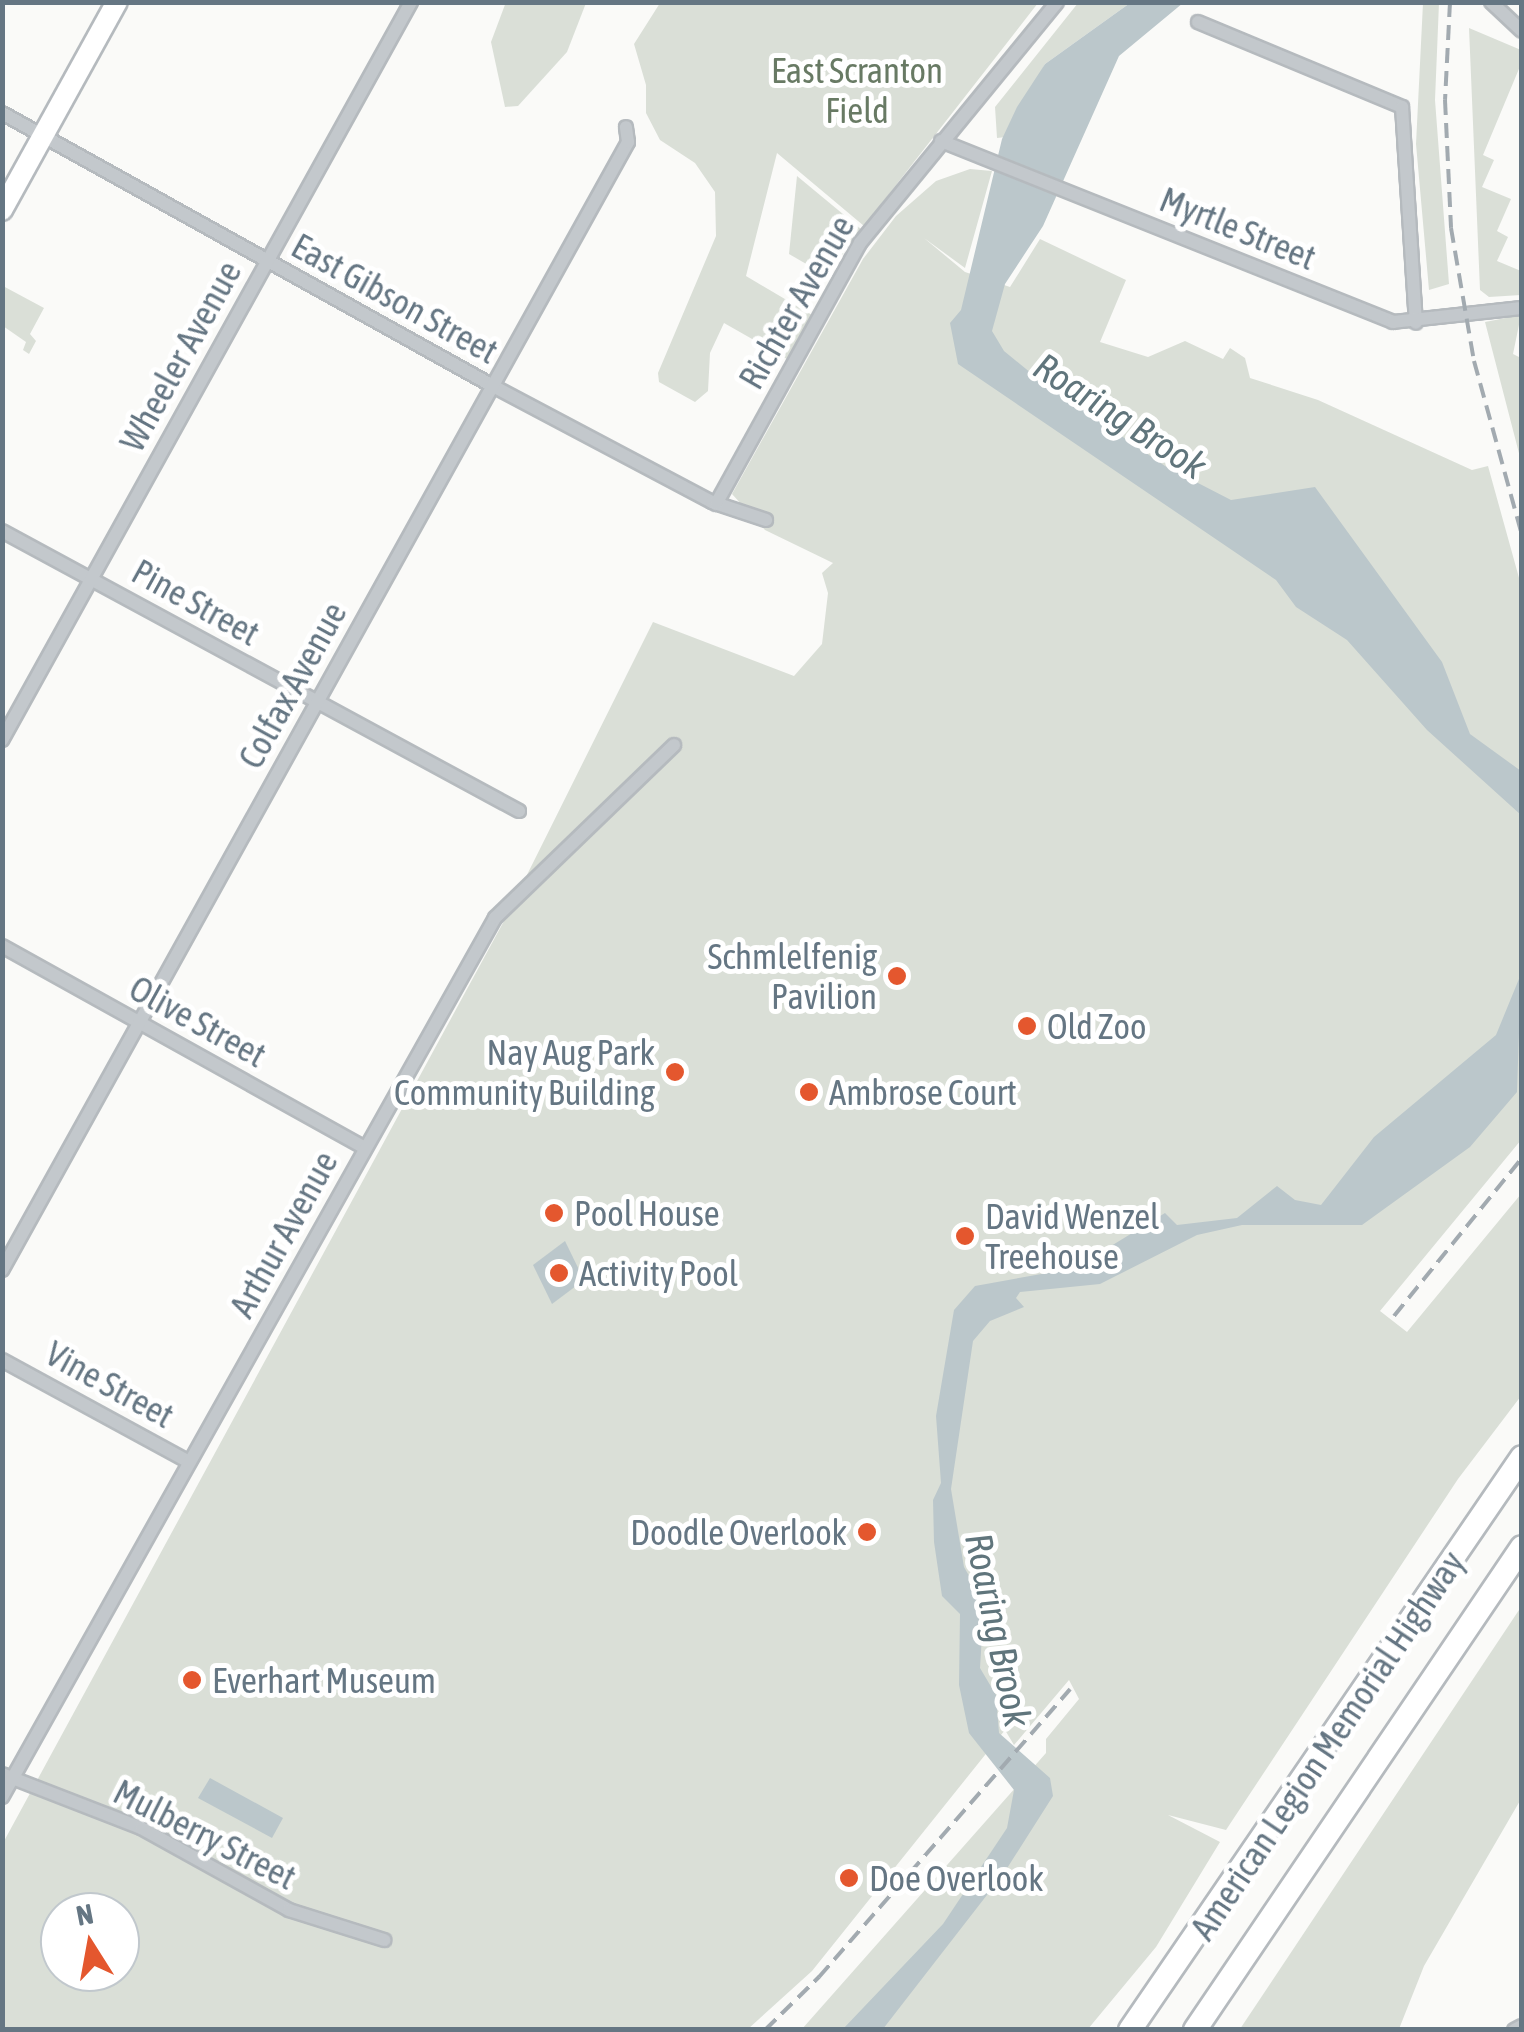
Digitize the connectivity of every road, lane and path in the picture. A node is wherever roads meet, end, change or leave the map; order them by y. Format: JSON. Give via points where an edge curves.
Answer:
{"nodes":[{"id":1,"x":117,"y":2,"type":"edge"},
{"id":2,"x":411,"y":2,"type":"edge"},
{"id":3,"x":1057,"y":2,"type":"edge"},
{"id":4,"x":1491,"y":2,"type":"edge"},
{"id":5,"x":1198,"y":22,"type":"dead end"},
{"id":6,"x":1522,"y":30,"type":"edge"},
{"id":7,"x":2,"y":114,"type":"edge"},
{"id":8,"x":626,"y":127,"type":"dead end"},
{"id":9,"x":43,"y":136,"type":"junction"},
{"id":10,"x":941,"y":141,"type":"junction"},
{"id":11,"x":2,"y":210,"type":"edge"},
{"id":12,"x":267,"y":261,"type":"junction"},
{"id":13,"x":1522,"y":308,"type":"edge"},
{"id":14,"x":1416,"y":322,"type":"junction"},
{"id":15,"x":490,"y":385,"type":"junction"},
{"id":16,"x":716,"y":504,"type":"junction"},
{"id":17,"x":766,"y":520,"type":"dead end"},
{"id":18,"x":2,"y":531,"type":"edge"},
{"id":19,"x":91,"y":578,"type":"junction"},
{"id":20,"x":317,"y":702,"type":"junction"},
{"id":21,"x":2,"y":740,"type":"edge"},
{"id":22,"x":674,"y":745,"type":"dead end"},
{"id":23,"x":519,"y":812,"type":"dead end"},
{"id":24,"x":2,"y":946,"type":"edge"},
{"id":25,"x":138,"y":1022,"type":"junction"},
{"id":26,"x":365,"y":1148,"type":"junction"},
{"id":27,"x":2,"y":1270,"type":"edge"},
{"id":28,"x":2,"y":1360,"type":"edge"},
{"id":29,"x":1522,"y":1458,"type":"edge"},
{"id":30,"x":189,"y":1462,"type":"junction"},
{"id":31,"x":1522,"y":1547,"type":"edge"},
{"id":32,"x":7,"y":1776,"type":"edge"},
{"id":33,"x":2,"y":1797,"type":"edge"},
{"id":34,"x":384,"y":1940,"type":"dead end"},
{"id":35,"x":1522,"y":2026,"type":"edge"},
{"id":36,"x":1130,"y":2030,"type":"edge"},
{"id":37,"x":1194,"y":2030,"type":"edge"},
{"id":38,"x":1514,"y":2030,"type":"edge"}],
"edges":[{"from":1,"to":9,"type":"main road"},
{"from":2,"to":12,"type":"street","name":"Wheeler Avenue"},
{"from":3,"to":10,"type":"street","name":"Richter Avenue"},
{"from":4,"to":6,"type":"street"},
{"from":5,"to":14,"type":"street","via":[[1402,107]]},
{"from":7,"to":9,"type":"street","name":"East Gibson Street"},
{"from":8,"to":15,"type":"street","name":"Colfax Avenue","via":[[628,142]]},
{"from":9,"to":11,"type":"main road"},
{"from":9,"to":12,"type":"street","name":"East Gibson Street"},
{"from":10,"to":14,"type":"street","name":"Myrtle Street","via":[[1393,322]]},
{"from":10,"to":16,"type":"street","name":"Richter Avenue","via":[[838,276]]},
{"from":12,"to":15,"type":"street","name":"East Gibson Street"},
{"from":12,"to":19,"type":"street","name":"Wheeler Avenue"},
{"from":13,"to":14,"type":"street","name":"Myrtle Street"},
{"from":15,"to":16,"type":"street","name":"East Gibson Street"},
{"from":15,"to":20,"type":"street","name":"Colfax Avenue"},
{"from":16,"to":17,"type":"street","name":"East Gibson Street"},
{"from":18,"to":19,"type":"street","name":"Pine Street"},
{"from":19,"to":20,"type":"street","name":"Pine Street"},
{"from":19,"to":21,"type":"street","name":"Wheeler Avenue"},
{"from":20,"to":23,"type":"street","name":"Pine Street"},
{"from":20,"to":25,"type":"street","name":"Colfax Avenue"},
{"from":22,"to":26,"type":"street","name":"Arthur Avenue","via":[[494,918]]},
{"from":24,"to":25,"type":"street","name":"Olive Street"},
{"from":25,"to":26,"type":"street","name":"Olive Street"},
{"from":25,"to":27,"type":"street","name":"Colfax Avenue"},
{"from":26,"to":30,"type":"street","name":"Arthur Avenue"},
{"from":28,"to":30,"type":"street","name":"Vine Street"},
{"from":29,"to":36,"type":"highway","name":"American Legion Memorial Highway"},
{"from":30,"to":32,"type":"street","name":"Arthur Avenue"},
{"from":31,"to":37,"type":"highway","name":"American Legion Memorial Highway"},
{"from":32,"to":33,"type":"street","name":"Arthur Avenue"},
{"from":32,"to":34,"type":"street","name":"Mulberry Street","via":[[141,1828],[289,1910]]},
{"from":35,"to":38,"type":"street"}]}
